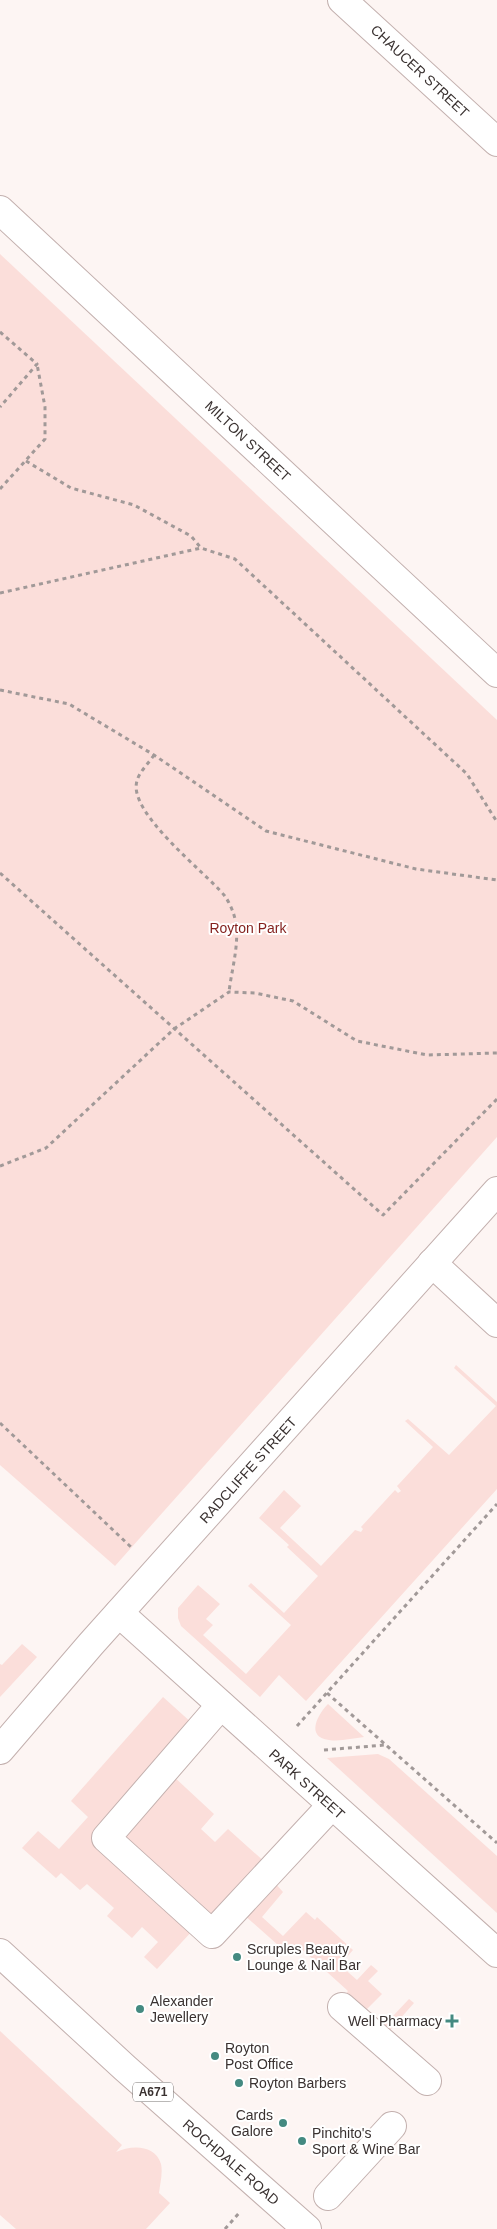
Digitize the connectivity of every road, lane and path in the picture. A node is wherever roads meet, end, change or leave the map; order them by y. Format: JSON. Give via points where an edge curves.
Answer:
{"nodes":[{"id":1,"x":342,"y":0,"type":"edge"},
{"id":2,"x":497,"y":142,"type":"edge"},
{"id":3,"x":0,"y":210,"type":"edge"},
{"id":4,"x":0,"y":332,"type":"edge"},
{"id":5,"x":37,"y":364,"type":"junction"},
{"id":6,"x":0,"y":407,"type":"edge"},
{"id":7,"x":26,"y":460,"type":"junction"},
{"id":8,"x":0,"y":489,"type":"edge"},
{"id":9,"x":201,"y":548,"type":"junction"},
{"id":10,"x":0,"y":593,"type":"edge"},
{"id":11,"x":497,"y":672,"type":"edge"},
{"id":12,"x":0,"y":690,"type":"edge"},
{"id":13,"x":154,"y":756,"type":"junction"},
{"id":14,"x":497,"y":822,"type":"edge"},
{"id":15,"x":0,"y":873,"type":"edge"},
{"id":16,"x":497,"y":880,"type":"edge"},
{"id":17,"x":229,"y":992,"type":"junction"},
{"id":18,"x":174,"y":1029,"type":"junction"},
{"id":19,"x":497,"y":1053,"type":"edge"},
{"id":20,"x":497,"y":1099,"type":"edge"},
{"id":21,"x":0,"y":1166,"type":"edge"},
{"id":22,"x":497,"y":1191,"type":"edge"},
{"id":23,"x":432,"y":1263,"type":"junction"},
{"id":24,"x":497,"y":1323,"type":"edge"},
{"id":25,"x":0,"y":1423,"type":"edge"},
{"id":26,"x":497,"y":1504,"type":"edge"},
{"id":27,"x":138,"y":1554,"type":"dead end"},
{"id":28,"x":119,"y":1613,"type":"junction"},
{"id":29,"x":327,"y":1693,"type":"junction"},
{"id":30,"x":221,"y":1705,"type":"junction"},
{"id":31,"x":296,"y":1727,"type":"dead end"},
{"id":32,"x":386,"y":1745,"type":"junction"},
{"id":33,"x":1,"y":1747,"type":"edge"},
{"id":34,"x":318,"y":1750,"type":"dead end"},
{"id":35,"x":331,"y":1806,"type":"junction"},
{"id":36,"x":497,"y":1843,"type":"edge"},
{"id":37,"x":0,"y":1953,"type":"edge"},
{"id":38,"x":497,"y":1953,"type":"edge"},
{"id":39,"x":342,"y":2007,"type":"dead end"},
{"id":40,"x":427,"y":2081,"type":"dead end"},
{"id":41,"x":392,"y":2126,"type":"dead end"},
{"id":42,"x":328,"y":2196,"type":"dead end"},
{"id":43,"x":241,"y":2211,"type":"dead end"},
{"id":44,"x":225,"y":2229,"type":"edge"},
{"id":45,"x":307,"y":2229,"type":"edge"}],
"edges":[{"from":1,"to":2,"type":"street","name":"CHAUCER STREET"},
{"from":3,"to":11,"type":"street","name":"MILTON STREET"},
{"from":4,"to":5,"type":"path"},
{"from":5,"to":6,"type":"path"},
{"from":5,"to":7,"type":"path","via":[[45,407],[45,439]]},
{"from":7,"to":8,"type":"path"},
{"from":7,"to":9,"type":"path","via":[[71,488],[134,504],[191,536]]},
{"from":9,"to":10,"type":"path"},
{"from":9,"to":14,"type":"path","via":[[235,559],[395,707],[467,774]]},
{"from":12,"to":13,"type":"path","via":[[68,704]]},
{"from":13,"to":16,"type":"path","via":[[266,831],[416,869]]},
{"from":13,"to":17,"type":"path","via":[[137,780],[136,794],[145,812],[225,897],[234,914],[237,940]]},
{"from":15,"to":18,"type":"path"},
{"from":17,"to":18,"type":"path"},
{"from":17,"to":19,"type":"path","via":[[255,993],[293,1001],[357,1041],[427,1055]]},
{"from":18,"to":20,"type":"path","via":[[383,1215]]},
{"from":18,"to":21,"type":"path","via":[[46,1148]]},
{"from":22,"to":23,"type":"street","name":"RADCLIFFE STREET"},
{"from":23,"to":24,"type":"street"},
{"from":23,"to":28,"type":"street","name":"RADCLIFFE STREET"},
{"from":25,"to":27,"type":"path"},
{"from":26,"to":29,"type":"path"},
{"from":28,"to":30,"type":"street","name":"PARK STREET"},
{"from":28,"to":33,"type":"street","name":"RADCLIFFE STREET"},
{"from":29,"to":31,"type":"path"},
{"from":29,"to":32,"type":"path"},
{"from":30,"to":35,"type":"street","name":"PARK STREET"},
{"from":30,"to":35,"type":"street","via":[[106,1838],[212,1934]]},
{"from":32,"to":34,"type":"path"},
{"from":32,"to":36,"type":"path"},
{"from":35,"to":38,"type":"street","name":"PARK STREET"},
{"from":37,"to":45,"type":"street","name":"ROCHDALE ROAD","number":"A671"},
{"from":39,"to":40,"type":"street"},
{"from":41,"to":42,"type":"street"},
{"from":43,"to":44,"type":"path"}]}
